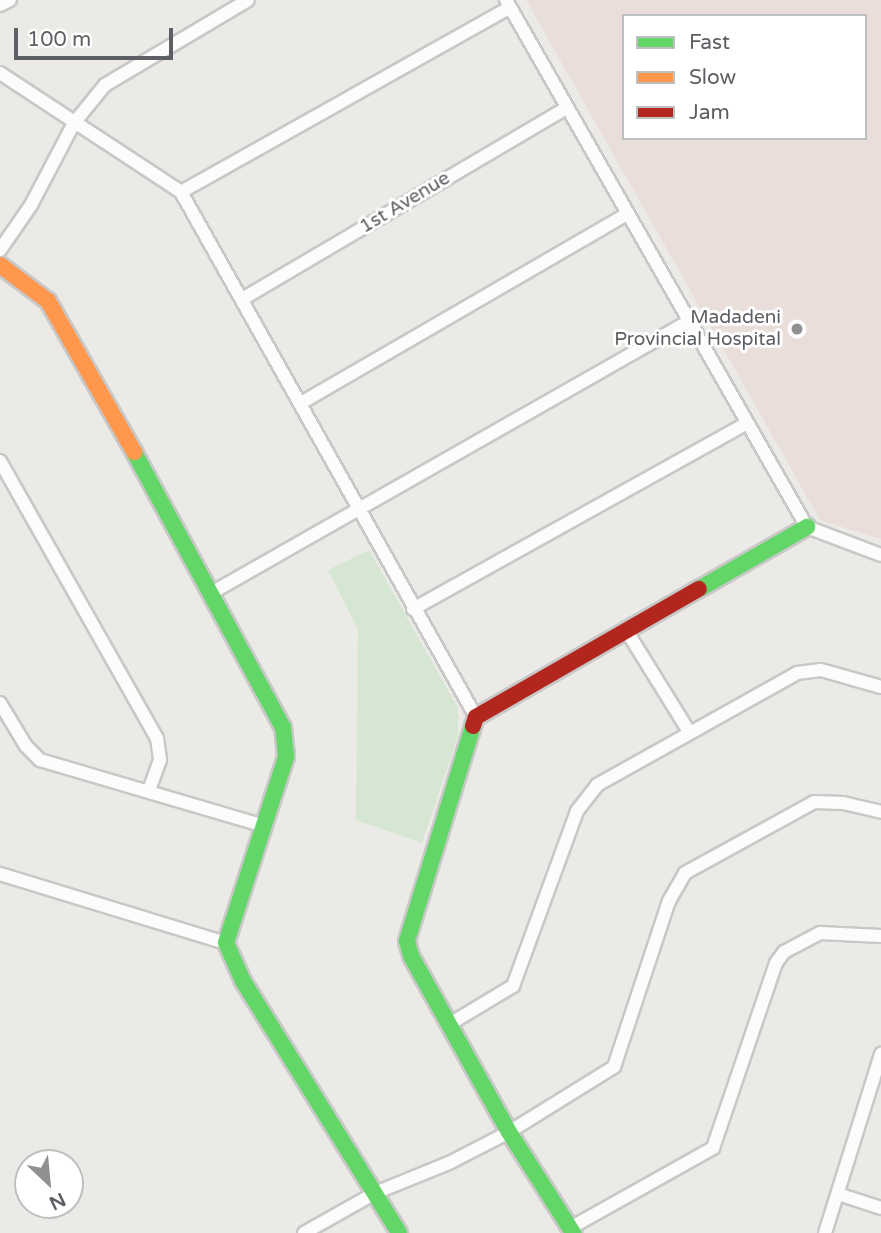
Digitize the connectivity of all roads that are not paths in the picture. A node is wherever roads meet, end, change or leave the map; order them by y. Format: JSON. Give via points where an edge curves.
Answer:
{"nodes":[{"id":1,"x":10,"y":0,"type":"edge"},
{"id":2,"x":248,"y":0,"type":"edge"},
{"id":3,"x":508,"y":3,"type":"edge"},
{"id":4,"x":0,"y":5,"type":"edge"},
{"id":5,"x":0,"y":73,"type":"edge"},
{"id":6,"x":566,"y":108,"type":"junction"},
{"id":7,"x":74,"y":123,"type":"junction"},
{"id":8,"x":181,"y":192,"type":"junction"},
{"id":9,"x":625,"y":215,"type":"junction"},
{"id":10,"x":0,"y":250,"type":"edge"},
{"id":11,"x":0,"y":265,"type":"edge"},
{"id":12,"x":244,"y":298,"type":"junction"},
{"id":13,"x":686,"y":323,"type":"junction"},
{"id":14,"x":301,"y":403,"type":"junction"},
{"id":15,"x":747,"y":423,"type":"junction"},
{"id":16,"x":0,"y":461,"type":"edge"},
{"id":17,"x":360,"y":510,"type":"junction"},
{"id":18,"x":807,"y":527,"type":"junction"},
{"id":19,"x":881,"y":555,"type":"edge"},
{"id":20,"x":213,"y":592,"type":"junction"},
{"id":21,"x":413,"y":610,"type":"junction"},
{"id":22,"x":626,"y":630,"type":"junction"},
{"id":23,"x":881,"y":687,"type":"edge"},
{"id":24,"x":0,"y":703,"type":"edge"},
{"id":25,"x":476,"y":717,"type":"junction"},
{"id":26,"x":688,"y":730,"type":"junction"},
{"id":27,"x":149,"y":790,"type":"junction"},
{"id":28,"x":881,"y":812,"type":"edge"},
{"id":29,"x":264,"y":826,"type":"junction"},
{"id":30,"x":0,"y":874,"type":"edge"},
{"id":31,"x":881,"y":936,"type":"edge"},
{"id":32,"x":226,"y":943,"type":"junction"},
{"id":33,"x":448,"y":1025,"type":"junction"},
{"id":34,"x":881,"y":1054,"type":"edge"},
{"id":35,"x":509,"y":1132,"type":"junction"},
{"id":36,"x":375,"y":1193,"type":"junction"},
{"id":37,"x":838,"y":1195,"type":"junction"},
{"id":38,"x":881,"y":1208,"type":"edge"},
{"id":39,"x":571,"y":1230,"type":"edge"},
{"id":40,"x":304,"y":1233,"type":"edge"},
{"id":41,"x":399,"y":1233,"type":"edge"},
{"id":42,"x":825,"y":1233,"type":"edge"}],
"edges":[{"from":1,"to":4,"type":"street"},
{"from":2,"to":7,"type":"street","via":[[120,73]]},
{"from":3,"to":6,"type":"street"},
{"from":3,"to":8,"type":"street"},
{"from":5,"to":7,"type":"street"},
{"from":6,"to":9,"type":"street"},
{"from":6,"to":12,"type":"street","name":"1st Avenue"},
{"from":7,"to":8,"type":"street"},
{"from":7,"to":10,"type":"street","via":[[31,205]]},
{"from":8,"to":12,"type":"street"},
{"from":9,"to":13,"type":"street"},
{"from":9,"to":14,"type":"street"},
{"from":11,"to":20,"type":"street","via":[[48,301]]},
{"from":12,"to":14,"type":"street"},
{"from":13,"to":15,"type":"street"},
{"from":13,"to":17,"type":"street"},
{"from":14,"to":17,"type":"street"},
{"from":15,"to":18,"type":"street"},
{"from":15,"to":21,"type":"street"},
{"from":16,"to":27,"type":"street","via":[[157,738],[160,760]]},
{"from":17,"to":20,"type":"street"},
{"from":17,"to":21,"type":"street"},
{"from":18,"to":19,"type":"street"},
{"from":18,"to":22,"type":"street"},
{"from":20,"to":29,"type":"street","via":[[287,739],[286,757]]},
{"from":21,"to":25,"type":"street"},
{"from":22,"to":25,"type":"street"},
{"from":22,"to":26,"type":"street"},
{"from":23,"to":26,"type":"street","via":[[808,669]]},
{"from":24,"to":27,"type":"street","via":[[40,760]]},
{"from":25,"to":33,"type":"street","via":[[407,933],[411,956]]},
{"from":26,"to":33,"type":"street","via":[[583,798],[518,978],[501,997]]},
{"from":27,"to":29,"type":"street"},
{"from":28,"to":35,"type":"street","via":[[814,802],[685,873],[669,901],[619,1059],[608,1072]]},
{"from":29,"to":32,"type":"street"},
{"from":30,"to":32,"type":"street"},
{"from":31,"to":39,"type":"street","via":[[820,933],[784,952],[776,963],[713,1149]]},
{"from":32,"to":36,"type":"street","via":[[243,981]]},
{"from":33,"to":35,"type":"street"},
{"from":34,"to":37,"type":"street"},
{"from":35,"to":36,"type":"street"},
{"from":35,"to":39,"type":"street"},
{"from":36,"to":40,"type":"street"},
{"from":36,"to":41,"type":"street"},
{"from":37,"to":38,"type":"street"},
{"from":37,"to":42,"type":"street"}]}
